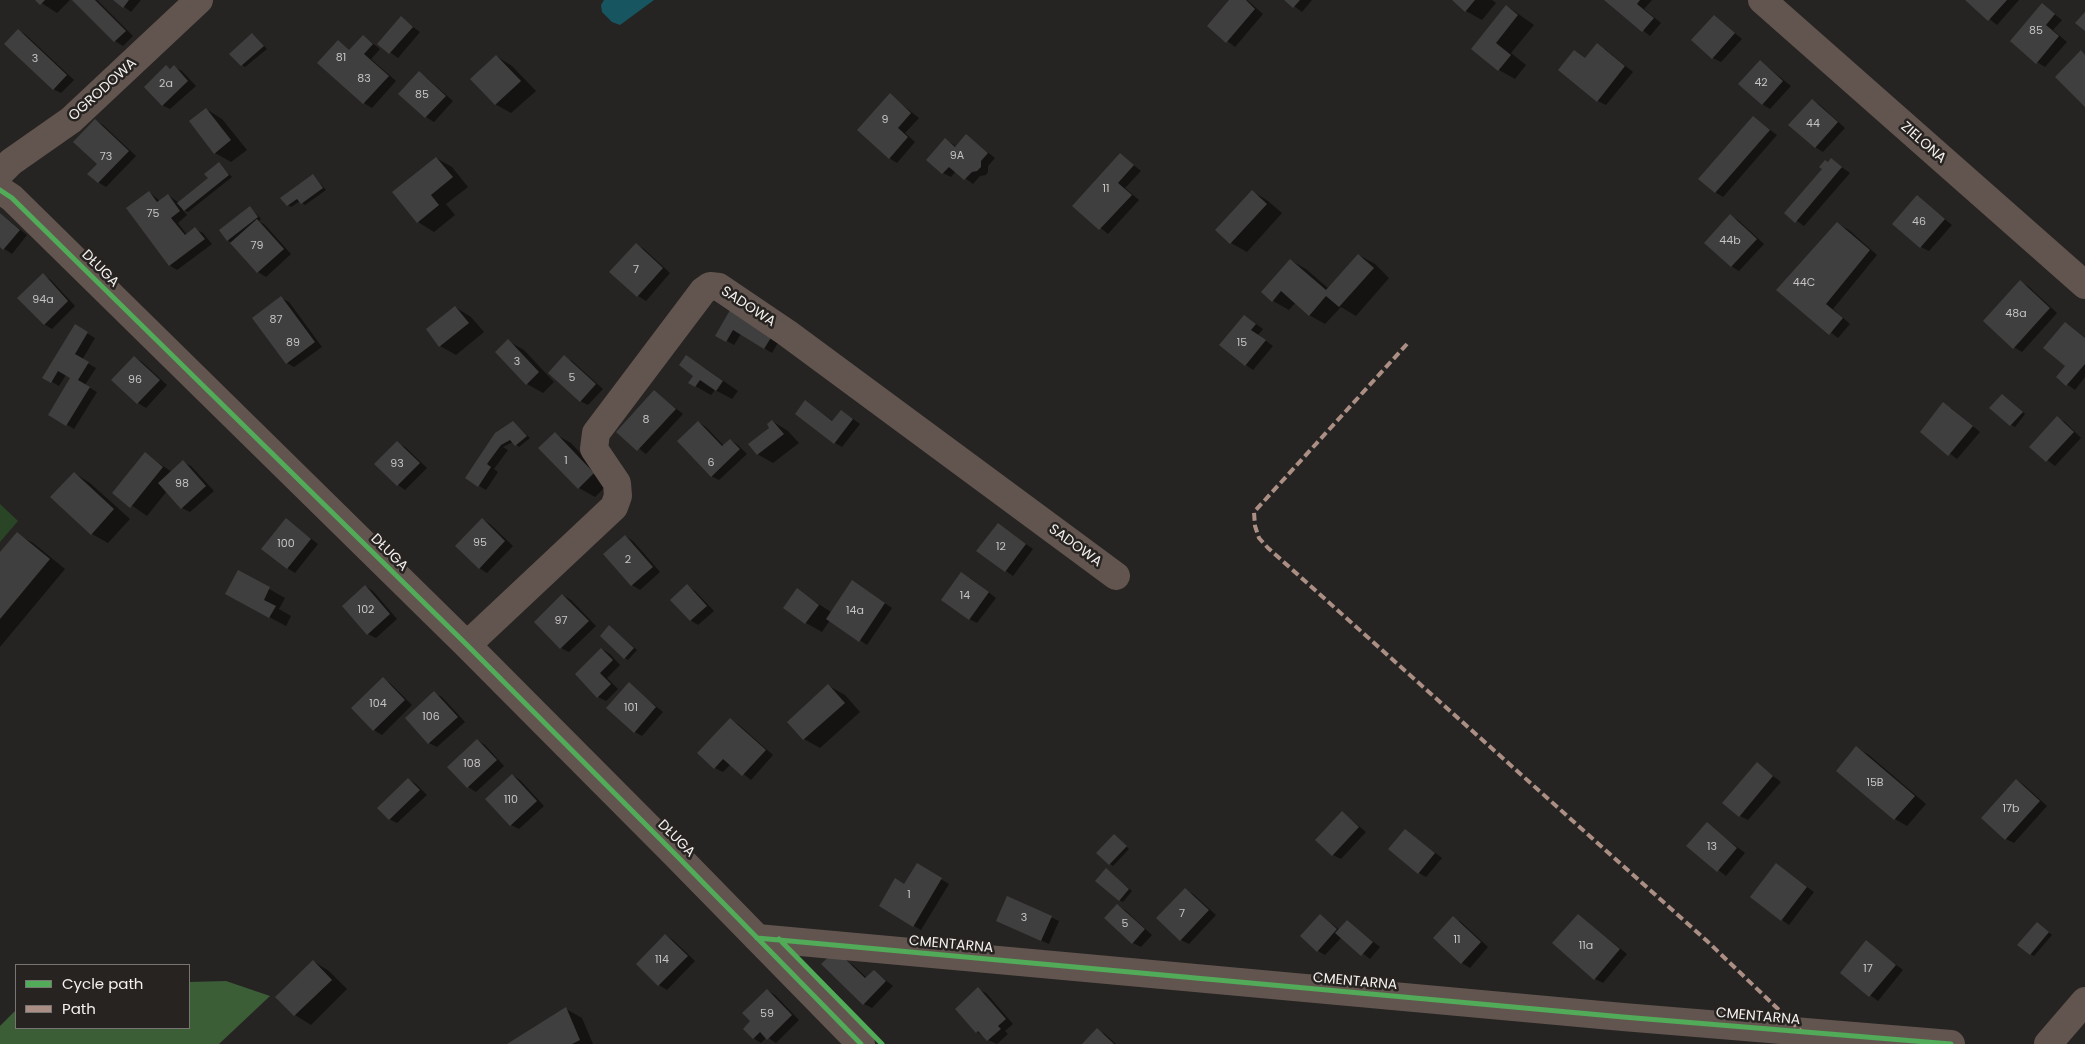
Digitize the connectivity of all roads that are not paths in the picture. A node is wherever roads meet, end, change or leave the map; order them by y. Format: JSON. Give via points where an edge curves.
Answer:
{"nodes":[{"id":1,"x":199,"y":0,"type":"edge"},
{"id":2,"x":1762,"y":0,"type":"edge"},
{"id":3,"x":0,"y":173,"type":"edge"},
{"id":4,"x":0,"y":190,"type":"edge"},
{"id":5,"x":2085,"y":285,"type":"edge"},
{"id":6,"x":1116,"y":576,"type":"dead end"},
{"id":7,"x":466,"y":645,"type":"junction"},
{"id":8,"x":757,"y":938,"type":"junction"},
{"id":9,"x":2085,"y":1001,"type":"edge"},
{"id":10,"x":861,"y":1044,"type":"edge"},
{"id":11,"x":1951,"y":1044,"type":"edge"},
{"id":12,"x":2048,"y":1044,"type":"edge"}],
"edges":[{"from":1,"to":3,"type":"street","name":"OGRODOWA","via":[[71,120]]},
{"from":2,"to":5,"type":"street","name":"ZIELONA"},
{"from":4,"to":7,"type":"street","name":"DŁUGA","via":[[12,198]]},
{"from":6,"to":7,"type":"street","name":"SADOWA","via":[[787,333],[719,287],[710,286],[596,433],[594,449],[617,483],[618,496],[614,507]]},
{"from":7,"to":8,"type":"street","name":"DŁUGA"},
{"from":8,"to":10,"type":"street","name":"DŁUGA"},
{"from":8,"to":11,"type":"street","name":"CMENTARNA"},
{"from":9,"to":12,"type":"street"}]}
